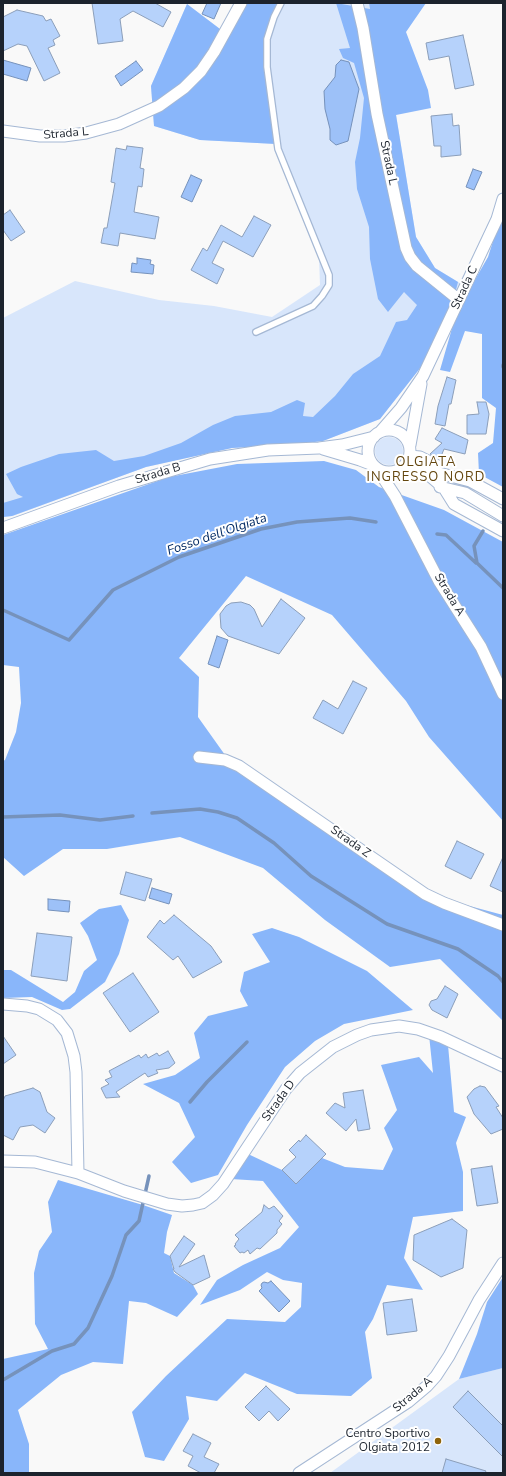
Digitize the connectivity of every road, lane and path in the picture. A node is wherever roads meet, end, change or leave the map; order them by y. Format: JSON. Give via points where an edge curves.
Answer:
{"nodes":[{"id":1,"x":241,"y":3,"type":"edge"},
{"id":2,"x":281,"y":3,"type":"edge"},
{"id":3,"x":357,"y":3,"type":"edge"},
{"id":4,"x":3,"y":131,"type":"edge"},
{"id":5,"x":503,"y":199,"type":"edge"},
{"id":6,"x":459,"y":300,"type":"junction"},
{"id":7,"x":256,"y":332,"type":"dead end"},
{"id":8,"x":423,"y":376,"type":"junction"},
{"id":9,"x":377,"y":435,"type":"junction"},
{"id":10,"x":319,"y":448,"type":"junction"},
{"id":11,"x":410,"y":450,"type":"junction"},
{"id":12,"x":375,"y":467,"type":"junction"},
{"id":13,"x":401,"y":469,"type":"junction"},
{"id":14,"x":450,"y":477,"type":"junction"},
{"id":15,"x":444,"y":488,"type":"junction"},
{"id":16,"x":465,"y":493,"type":"junction"},
{"id":17,"x":395,"y":496,"type":"junction"},
{"id":18,"x":503,"y":499,"type":"edge"},
{"id":19,"x":503,"y":516,"type":"edge"},
{"id":20,"x":3,"y":528,"type":"edge"},
{"id":21,"x":503,"y":531,"type":"edge"},
{"id":22,"x":503,"y":694,"type":"edge"},
{"id":23,"x":199,"y":757,"type":"dead end"},
{"id":24,"x":503,"y":925,"type":"edge"},
{"id":25,"x":3,"y":1004,"type":"edge"},
{"id":26,"x":503,"y":1066,"type":"edge"},
{"id":27,"x":3,"y":1161,"type":"edge"},
{"id":28,"x":78,"y":1173,"type":"junction"},
{"id":29,"x":503,"y":1263,"type":"edge"},
{"id":30,"x":299,"y":1473,"type":"edge"}],
"edges":[{"from":1,"to":4,"type":"street","name":"Strada L","via":[[201,71],[176,95],[153,109],[114,126],[75,135],[40,136]]},
{"from":2,"to":7,"type":"lane","via":[[267,39],[267,67],[278,149],[329,275],[329,285],[313,306]]},
{"from":3,"to":6,"type":"street","name":"Strada L","via":[[377,114],[407,252],[417,266]]},
{"from":5,"to":6,"type":"street","name":"Strada C","via":[[497,219]]},
{"from":6,"to":8,"type":"street","name":"Strada C"},
{"from":8,"to":9,"type":"street","name":"Strada C","via":[[402,408]]},
{"from":8,"to":11,"type":"street","name":"Strada C","via":[[412,426]]},
{"from":9,"to":10,"type":"street","name":"Strada B","via":[[342,445]]},
{"from":9,"to":11,"type":"street","via":[[387,430],[401,434]]},
{"from":9,"to":12,"type":"street","via":[[368,448],[370,460]]},
{"from":10,"to":12,"type":"street","name":"Strada B"},
{"from":10,"to":20,"type":"street","name":"Strada B","via":[[268,450],[210,459],[119,486]]},
{"from":11,"to":13,"type":"street"},
{"from":11,"to":14,"type":"street","via":[[439,467]]},
{"from":12,"to":13,"type":"street","via":[[384,472]]},
{"from":12,"to":17,"type":"street","name":"Strada A"},
{"from":13,"to":15,"type":"street","via":[[414,468]]},
{"from":13,"to":17,"type":"street","via":[[395,483]]},
{"from":14,"to":16,"type":"street"},
{"from":14,"to":18,"type":"street","via":[[470,481]]},
{"from":15,"to":16,"type":"street"},
{"from":15,"to":21,"type":"street","via":[[454,504]]},
{"from":16,"to":19,"type":"street"},
{"from":17,"to":22,"type":"street","name":"Strada A","via":[[439,581],[481,647]]},
{"from":23,"to":24,"type":"street","name":"Strada Z","via":[[225,760],[239,766],[425,894]]},
{"from":25,"to":28,"type":"street","via":[[39,1009],[57,1020],[67,1033],[76,1072]]},
{"from":26,"to":28,"type":"street","name":"Strada D","via":[[418,1029],[390,1027],[364,1032],[340,1042],[325,1052],[293,1081],[223,1184],[207,1200],[182,1206],[155,1201]]},
{"from":27,"to":28,"type":"street","name":"Strada D","via":[[35,1162]]},
{"from":29,"to":30,"type":"street","name":"Strada A","via":[[479,1300],[449,1356],[427,1386],[408,1402]]}]}
